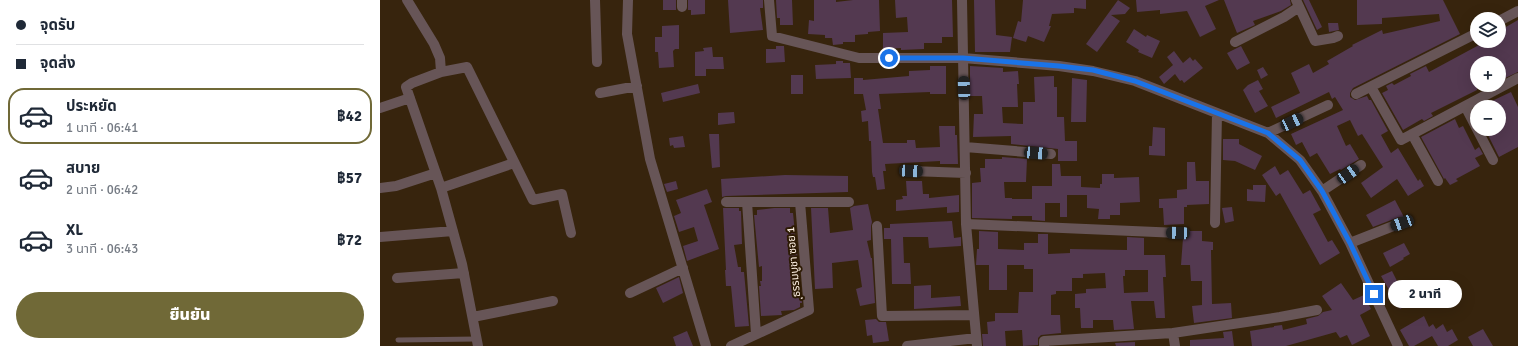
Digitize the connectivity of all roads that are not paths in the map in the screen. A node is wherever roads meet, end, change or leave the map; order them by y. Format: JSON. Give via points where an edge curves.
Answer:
{"nodes":[{"id":1,"x":407,"y":0,"type":"edge"},
{"id":2,"x":595,"y":0,"type":"edge"},
{"id":3,"x":628,"y":0,"type":"edge"},
{"id":4,"x":769,"y":0,"type":"edge"},
{"id":5,"x":962,"y":0,"type":"edge"},
{"id":6,"x":1297,"y":3,"type":"edge"},
{"id":7,"x":1518,"y":11,"type":"edge"},
{"id":8,"x":1506,"y":17,"type":"edge"},
{"id":9,"x":1338,"y":36,"type":"dead end"},
{"id":10,"x":1470,"y":36,"type":"edge"},
{"id":11,"x":1235,"y":42,"type":"dead end"},
{"id":12,"x":963,"y":58,"type":"junction"},
{"id":13,"x":597,"y":62,"type":"dead end"},
{"id":14,"x":441,"y":72,"type":"junction"},
{"id":15,"x":1518,"y":78,"type":"edge"},
{"id":16,"x":636,"y":86,"type":"junction"},
{"id":17,"x":1371,"y":87,"type":"junction"},
{"id":18,"x":600,"y":93,"type":"dead end"},
{"id":19,"x":1356,"y":94,"type":"dead end"},
{"id":20,"x":410,"y":98,"type":"junction"},
{"id":21,"x":1328,"y":106,"type":"dead end"},
{"id":22,"x":1464,"y":106,"type":"junction"},
{"id":23,"x":380,"y":108,"type":"edge"},
{"id":24,"x":1217,"y":113,"type":"junction"},
{"id":25,"x":1268,"y":133,"type":"junction"},
{"id":26,"x":1412,"y":134,"type":"junction"},
{"id":27,"x":965,"y":148,"type":"junction"},
{"id":28,"x":1051,"y":154,"type":"dead end"},
{"id":29,"x":1493,"y":160,"type":"dead end"},
{"id":30,"x":514,"y":163,"type":"junction"},
{"id":31,"x":1361,"y":165,"type":"dead end"},
{"id":32,"x":911,"y":171,"type":"dead end"},
{"id":33,"x":436,"y":173,"type":"junction"},
{"id":34,"x":966,"y":173,"type":"junction"},
{"id":35,"x":1438,"y":181,"type":"dead end"},
{"id":36,"x":380,"y":188,"type":"edge"},
{"id":37,"x":441,"y":188,"type":"junction"},
{"id":38,"x":1322,"y":191,"type":"junction"},
{"id":39,"x":726,"y":202,"type":"dead end"},
{"id":40,"x":747,"y":202,"type":"junction"},
{"id":41,"x":800,"y":202,"type":"junction"},
{"id":42,"x":849,"y":202,"type":"dead end"},
{"id":43,"x":1215,"y":223,"type":"dead end"},
{"id":44,"x":1402,"y":223,"type":"dead end"},
{"id":45,"x":966,"y":224,"type":"junction"},
{"id":46,"x":877,"y":226,"type":"dead end"},
{"id":47,"x":453,"y":232,"type":"junction"},
{"id":48,"x":571,"y":233,"type":"dead end"},
{"id":49,"x":1178,"y":233,"type":"dead end"},
{"id":50,"x":380,"y":237,"type":"edge"},
{"id":51,"x":1350,"y":243,"type":"junction"},
{"id":52,"x":682,"y":268,"type":"junction"},
{"id":53,"x":464,"y":273,"type":"junction"},
{"id":54,"x":397,"y":278,"type":"dead end"},
{"id":55,"x":630,"y":293,"type":"dead end"},
{"id":56,"x":553,"y":301,"type":"dead end"},
{"id":57,"x":1317,"y":310,"type":"dead end"},
{"id":58,"x":974,"y":315,"type":"junction"},
{"id":59,"x":473,"y":317,"type":"junction"},
{"id":60,"x":1173,"y":333,"type":"junction"},
{"id":61,"x":756,"y":334,"type":"junction"},
{"id":62,"x":398,"y":340,"type":"dead end"},
{"id":63,"x":478,"y":342,"type":"edge"},
{"id":64,"x":977,"y":342,"type":"edge"},
{"id":65,"x":706,"y":346,"type":"edge"},
{"id":66,"x":730,"y":346,"type":"edge"},
{"id":67,"x":907,"y":346,"type":"edge"},
{"id":68,"x":1044,"y":346,"type":"edge"},
{"id":69,"x":1174,"y":346,"type":"edge"},
{"id":70,"x":1398,"y":346,"type":"edge"}],
"edges":[{"from":1,"to":14,"type":"street","via":[[434,44],[440,58]]},
{"from":2,"to":13,"type":"street"},
{"from":3,"to":16,"type":"street","via":[[627,34]]},
{"from":4,"to":12,"type":"street","via":[[772,36],[859,58]]},
{"from":5,"to":12,"type":"street"},
{"from":6,"to":9,"type":"street","via":[[1315,41]]},
{"from":6,"to":11,"type":"street","via":[[1284,17]]},
{"from":7,"to":8,"type":"street"},
{"from":10,"to":17,"type":"street"},
{"from":12,"to":24,"type":"street","via":[[1093,70],[1135,81]]},
{"from":12,"to":27,"type":"street"},
{"from":14,"to":20,"type":"street","via":[[412,83],[406,88]]},
{"from":14,"to":30,"type":"street","via":[[467,67]]},
{"from":15,"to":22,"type":"street"},
{"from":16,"to":18,"type":"street"},
{"from":16,"to":52,"type":"street","via":[[650,159]]},
{"from":17,"to":19,"type":"street"},
{"from":17,"to":26,"type":"street","via":[[1401,140]]},
{"from":20,"to":23,"type":"street"},
{"from":20,"to":33,"type":"street"},
{"from":21,"to":25,"type":"street"},
{"from":22,"to":26,"type":"street"},
{"from":22,"to":29,"type":"street"},
{"from":24,"to":25,"type":"street"},
{"from":24,"to":43,"type":"street"},
{"from":25,"to":38,"type":"street","via":[[1300,160]]},
{"from":26,"to":35,"type":"street"},
{"from":27,"to":28,"type":"street"},
{"from":27,"to":34,"type":"street"},
{"from":30,"to":37,"type":"street"},
{"from":30,"to":48,"type":"street","via":[[533,200],[562,194]]},
{"from":31,"to":38,"type":"street"},
{"from":32,"to":34,"type":"street"},
{"from":33,"to":36,"type":"street","via":[[396,186]]},
{"from":33,"to":37,"type":"street"},
{"from":34,"to":45,"type":"street"},
{"from":37,"to":47,"type":"street"},
{"from":38,"to":51,"type":"street"},
{"from":39,"to":40,"type":"street"},
{"from":40,"to":41,"type":"street"},
{"from":40,"to":61,"type":"street"},
{"from":41,"to":42,"type":"street"},
{"from":41,"to":61,"type":"street","name":"ุธรรมบูชา ซอย 1","via":[[809,310]]},
{"from":44,"to":51,"type":"street"},
{"from":45,"to":49,"type":"street"},
{"from":45,"to":58,"type":"street"},
{"from":46,"to":58,"type":"street","via":[[882,316]]},
{"from":47,"to":50,"type":"street"},
{"from":47,"to":53,"type":"street"},
{"from":51,"to":70,"type":"street"},
{"from":52,"to":55,"type":"street"},
{"from":52,"to":65,"type":"street"},
{"from":53,"to":54,"type":"street"},
{"from":53,"to":59,"type":"street"},
{"from":56,"to":59,"type":"street"},
{"from":57,"to":60,"type":"street"},
{"from":58,"to":64,"type":"street"},
{"from":59,"to":63,"type":"street"},
{"from":60,"to":68,"type":"street","via":[[1044,341]]},
{"from":60,"to":69,"type":"street"},
{"from":61,"to":66,"type":"street","name":"ุธรรมบูชา ซอย 1"},
{"from":62,"to":63,"type":"lane"},
{"from":64,"to":67,"type":"street"}]}
